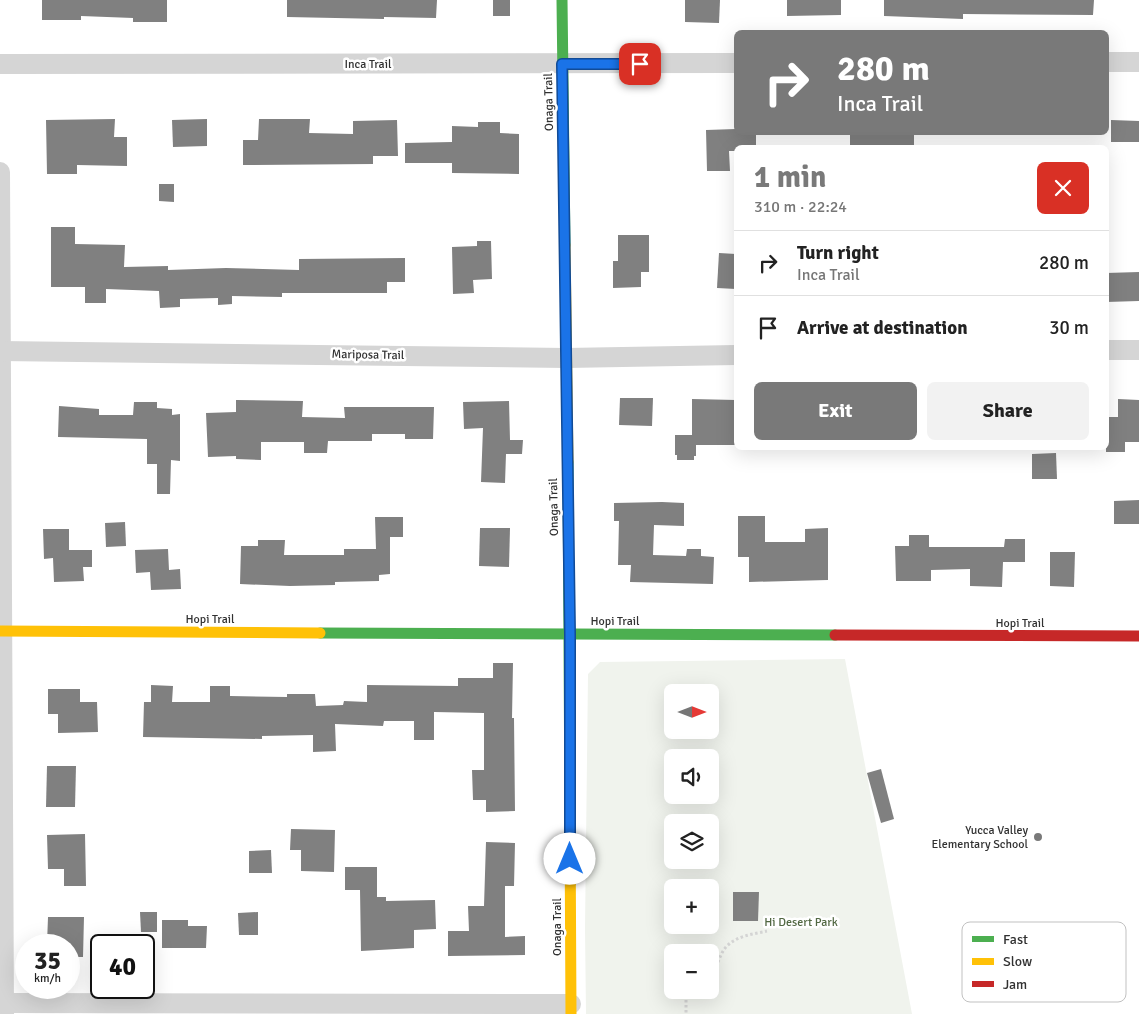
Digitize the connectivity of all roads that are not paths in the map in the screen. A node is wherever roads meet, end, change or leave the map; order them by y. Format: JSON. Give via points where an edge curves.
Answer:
{"nodes":[{"id":1,"x":562,"y":0,"type":"edge"},
{"id":2,"x":1109,"y":62,"type":"edge"},
{"id":3,"x":1139,"y":62,"type":"edge"},
{"id":4,"x":734,"y":63,"type":"edge"},
{"id":5,"x":0,"y":64,"type":"edge"},
{"id":6,"x":562,"y":64,"type":"junction"},
{"id":7,"x":0,"y":172,"type":"edge"},
{"id":8,"x":1109,"y":350,"type":"edge"},
{"id":9,"x":1139,"y":350,"type":"edge"},
{"id":10,"x":0,"y":351,"type":"edge"},
{"id":11,"x":734,"y":355,"type":"edge"},
{"id":12,"x":566,"y":358,"type":"junction"},
{"id":13,"x":1,"y":631,"type":"edge"},
{"id":14,"x":570,"y":635,"type":"junction"},
{"id":15,"x":1139,"y":636,"type":"edge"},
{"id":16,"x":4,"y":1008,"type":"edge"},
{"id":17,"x":571,"y":1009,"type":"edge"}],
"edges":[{"from":1,"to":6,"type":"street","name":"Onaga Trail"},
{"from":2,"to":3,"type":"street"},
{"from":4,"to":6,"type":"street","name":"Inca Trail"},
{"from":5,"to":6,"type":"street","name":"Inca Trail"},
{"from":6,"to":12,"type":"street","name":"Onaga Trail"},
{"from":7,"to":10,"type":"street"},
{"from":8,"to":9,"type":"street"},
{"from":10,"to":12,"type":"street","name":"Mariposa Trail"},
{"from":10,"to":13,"type":"street"},
{"from":11,"to":12,"type":"street","name":"Mariposa Trail"},
{"from":12,"to":14,"type":"street","name":"Onaga Trail"},
{"from":13,"to":14,"type":"street","name":"Hopi Trail"},
{"from":13,"to":16,"type":"street"},
{"from":14,"to":15,"type":"street","name":"Hopi Trail"},
{"from":14,"to":17,"type":"street","name":"Onaga Trail"},
{"from":16,"to":17,"type":"street"}]}
